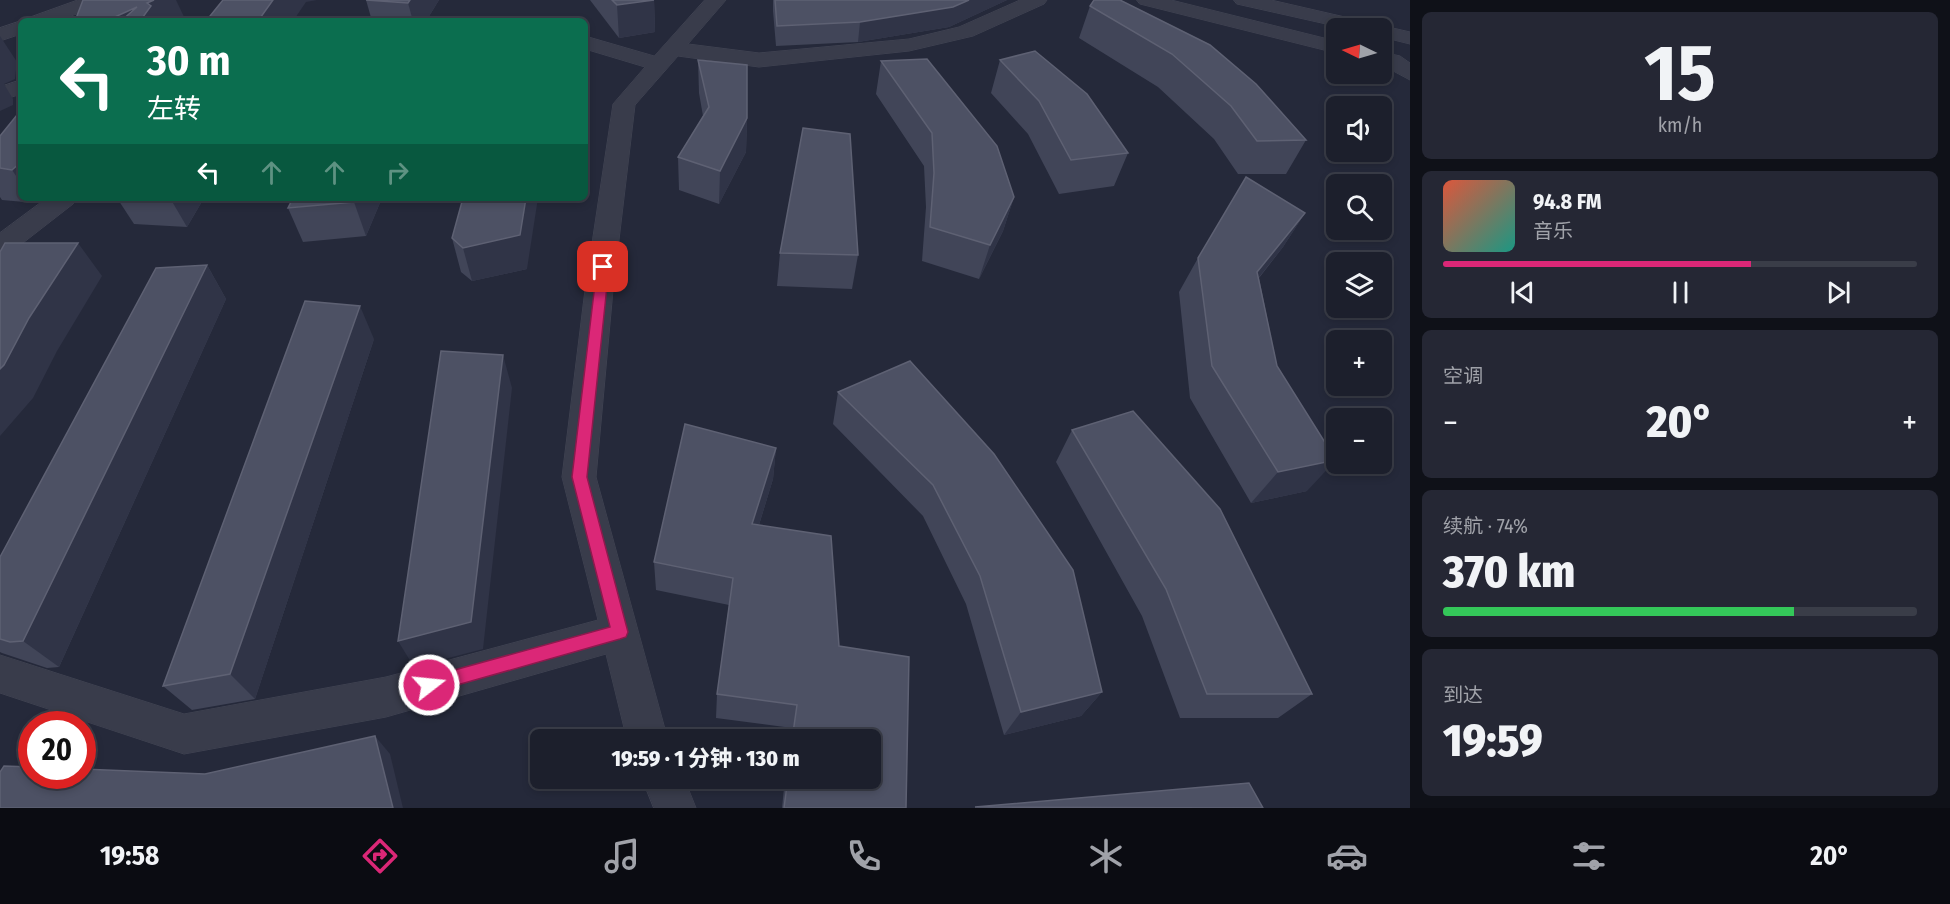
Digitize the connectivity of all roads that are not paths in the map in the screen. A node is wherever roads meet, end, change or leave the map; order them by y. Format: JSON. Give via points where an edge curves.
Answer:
{"nodes":[{"id":1,"x":97,"y":0,"type":"edge"},
{"id":2,"x":716,"y":0,"type":"edge"},
{"id":3,"x":1037,"y":0,"type":"edge"},
{"id":4,"x":1147,"y":0,"type":"edge"},
{"id":5,"x":1245,"y":0,"type":"edge"},
{"id":6,"x":46,"y":18,"type":"edge"},
{"id":7,"x":1326,"y":18,"type":"edge"},
{"id":8,"x":18,"y":28,"type":"edge"},
{"id":9,"x":1392,"y":34,"type":"edge"},
{"id":10,"x":0,"y":35,"type":"edge"},
{"id":11,"x":1410,"y":38,"type":"edge"},
{"id":12,"x":588,"y":43,"type":"edge"},
{"id":13,"x":1326,"y":45,"type":"edge"},
{"id":14,"x":667,"y":57,"type":"junction"},
{"id":15,"x":1392,"y":61,"type":"edge"},
{"id":16,"x":1410,"y":73,"type":"edge"},
{"id":17,"x":18,"y":88,"type":"edge"},
{"id":18,"x":0,"y":94,"type":"edge"},
{"id":19,"x":60,"y":201,"type":"edge"},
{"id":20,"x":0,"y":247,"type":"edge"},
{"id":21,"x":620,"y":632,"type":"junction"},
{"id":22,"x":0,"y":674,"type":"edge"},
{"id":23,"x":645,"y":729,"type":"edge"},
{"id":24,"x":667,"y":789,"type":"edge"},
{"id":25,"x":675,"y":808,"type":"edge"}],
"edges":[{"from":1,"to":6,"type":"street"},
{"from":2,"to":14,"type":"street"},
{"from":3,"to":14,"type":"street","via":[[966,32],[909,45],[759,60]]},
{"from":4,"to":13,"type":"street"},
{"from":5,"to":7,"type":"street"},
{"from":8,"to":10,"type":"street"},
{"from":9,"to":11,"type":"street"},
{"from":12,"to":14,"type":"street"},
{"from":14,"to":21,"type":"street","via":[[624,104],[579,477]]},
{"from":15,"to":16,"type":"street"},
{"from":17,"to":18,"type":"street"},
{"from":19,"to":20,"type":"street"},
{"from":21,"to":22,"type":"street","via":[[386,697],[184,734]]},
{"from":21,"to":23,"type":"street"},
{"from":24,"to":25,"type":"street"}]}
